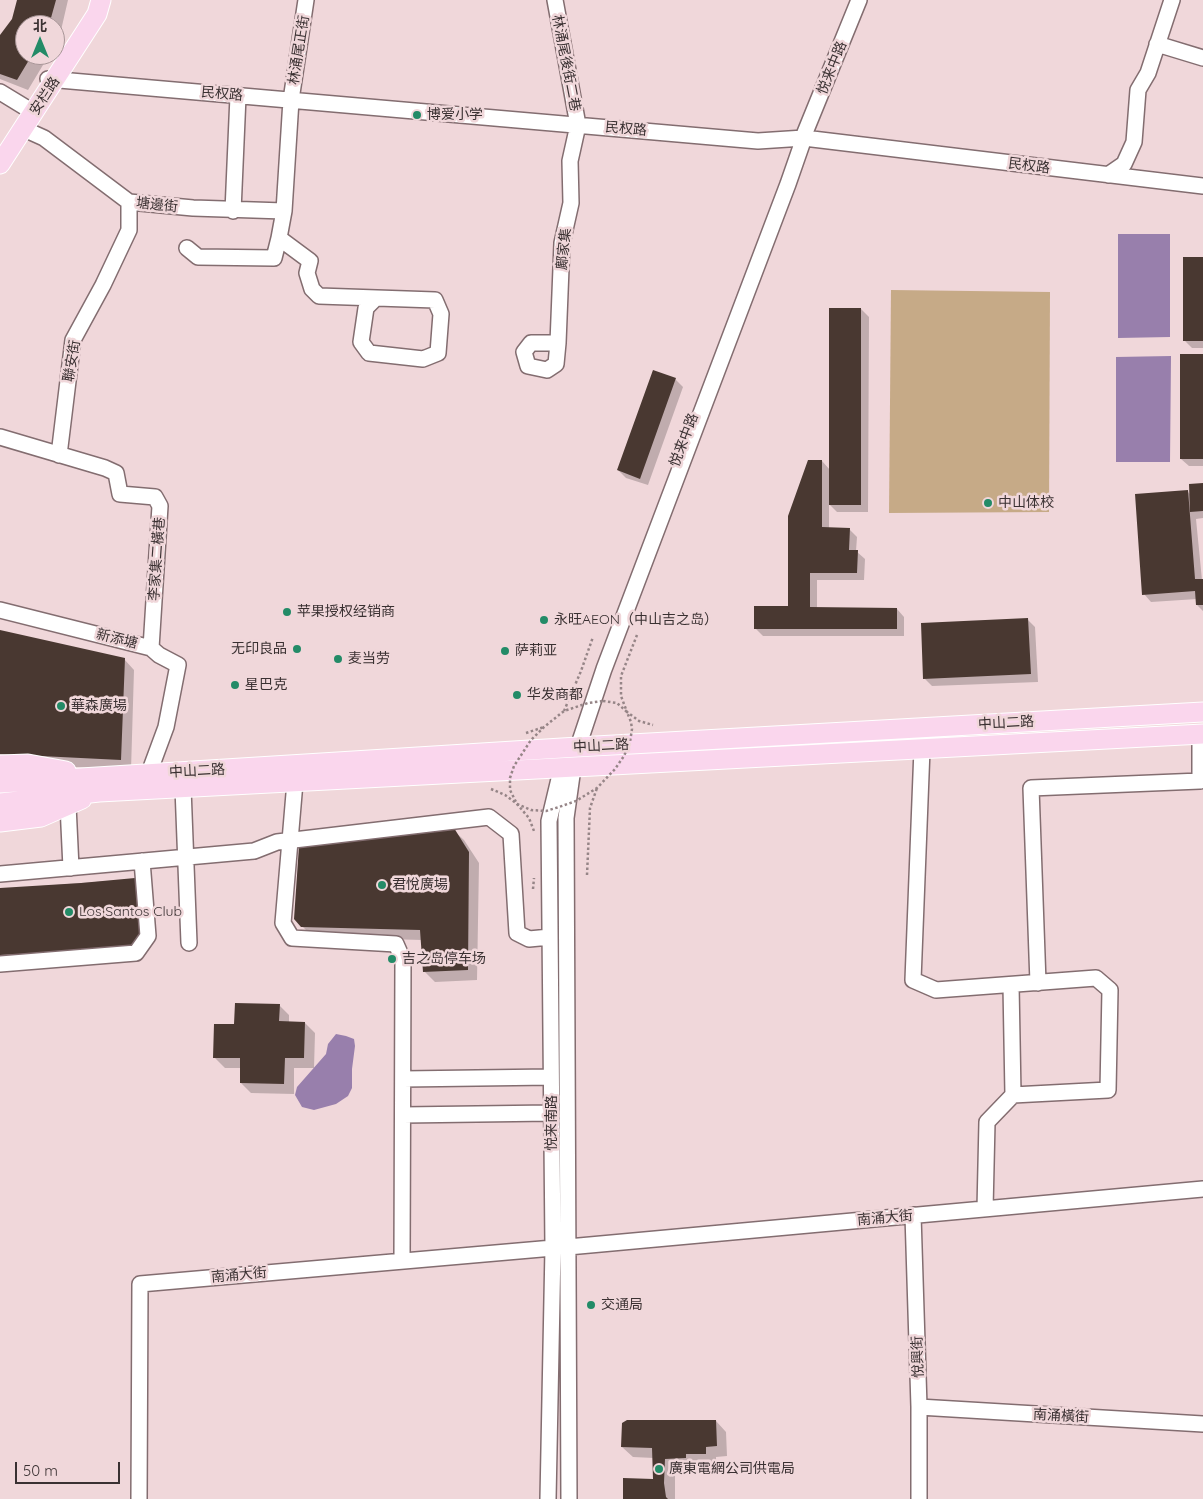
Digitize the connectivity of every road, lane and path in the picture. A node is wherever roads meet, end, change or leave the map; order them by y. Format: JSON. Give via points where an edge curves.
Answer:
{"nodes":[{"id":1,"x":93,"y":0,"type":"edge"},
{"id":2,"x":101,"y":0,"type":"edge"},
{"id":3,"x":306,"y":0,"type":"edge"},
{"id":4,"x":555,"y":0,"type":"edge"},
{"id":5,"x":859,"y":0,"type":"edge"},
{"id":6,"x":1172,"y":0,"type":"edge"},
{"id":7,"x":1157,"y":44,"type":"junction"},
{"id":8,"x":1203,"y":58,"type":"edge"},
{"id":9,"x":52,"y":79,"type":"junction"},
{"id":10,"x":0,"y":92,"type":"edge"},
{"id":11,"x":238,"y":96,"type":"junction"},
{"id":12,"x":291,"y":100,"type":"junction"},
{"id":13,"x":28,"y":109,"type":"junction"},
{"id":14,"x":578,"y":125,"type":"junction"},
{"id":15,"x":24,"y":129,"type":"junction"},
{"id":16,"x":802,"y":137,"type":"junction"},
{"id":17,"x":0,"y":150,"type":"edge"},
{"id":18,"x":0,"y":164,"type":"edge"},
{"id":19,"x":1108,"y":175,"type":"junction"},
{"id":20,"x":1203,"y":186,"type":"edge"},
{"id":21,"x":129,"y":202,"type":"junction"},
{"id":22,"x":233,"y":211,"type":"junction"},
{"id":23,"x":284,"y":212,"type":"junction"},
{"id":24,"x":279,"y":238,"type":"junction"},
{"id":25,"x":187,"y":248,"type":"dead end"},
{"id":26,"x":376,"y":298,"type":"junction"},
{"id":27,"x":558,"y":344,"type":"junction"},
{"id":28,"x":0,"y":437,"type":"edge"},
{"id":29,"x":59,"y":454,"type":"junction"},
{"id":30,"x":0,"y":610,"type":"edge"},
{"id":31,"x":637,"y":635,"type":"dead end"},
{"id":32,"x":593,"y":637,"type":"dead end"},
{"id":33,"x":151,"y":648,"type":"junction"},
{"id":34,"x":564,"y":711,"type":"junction"},
{"id":35,"x":627,"y":712,"type":"junction"},
{"id":36,"x":1203,"y":712,"type":"edge"},
{"id":37,"x":656,"y":725,"type":"dead end"},
{"id":38,"x":1201,"y":734,"type":"edge"},
{"id":39,"x":572,"y":748,"type":"junction"},
{"id":40,"x":922,"y":749,"type":"junction"},
{"id":41,"x":0,"y":765,"type":"edge"},
{"id":42,"x":567,"y":768,"type":"junction"},
{"id":43,"x":149,"y":774,"type":"junction"},
{"id":44,"x":295,"y":782,"type":"junction"},
{"id":45,"x":0,"y":783,"type":"edge"},
{"id":46,"x":97,"y":784,"type":"junction"},
{"id":47,"x":183,"y":788,"type":"junction"},
{"id":48,"x":485,"y":788,"type":"dead end"},
{"id":49,"x":597,"y":788,"type":"junction"},
{"id":50,"x":0,"y":802,"type":"edge"},
{"id":51,"x":517,"y":804,"type":"junction"},
{"id":52,"x":68,"y":805,"type":"junction"},
{"id":53,"x":0,"y":822,"type":"edge"},
{"id":54,"x":536,"y":838,"type":"dead end"},
{"id":55,"x":290,"y":841,"type":"junction"},
{"id":56,"x":186,"y":858,"type":"junction"},
{"id":57,"x":142,"y":862,"type":"junction"},
{"id":58,"x":71,"y":868,"type":"junction"},
{"id":59,"x":534,"y":872,"type":"dead end"},
{"id":60,"x":0,"y":874,"type":"edge"},
{"id":61,"x":586,"y":875,"type":"dead end"},
{"id":62,"x":533,"y":889,"type":"dead end"},
{"id":63,"x":550,"y":937,"type":"junction"},
{"id":64,"x":189,"y":943,"type":"dead end"},
{"id":65,"x":0,"y":964,"type":"edge"},
{"id":66,"x":1038,"y":982,"type":"junction"},
{"id":67,"x":1011,"y":985,"type":"junction"},
{"id":68,"x":551,"y":1077,"type":"junction"},
{"id":69,"x":403,"y":1079,"type":"junction"},
{"id":70,"x":1013,"y":1096,"type":"junction"},
{"id":71,"x":552,"y":1113,"type":"junction"},
{"id":72,"x":403,"y":1114,"type":"junction"},
{"id":73,"x":1203,"y":1189,"type":"edge"},
{"id":74,"x":985,"y":1209,"type":"junction"},
{"id":75,"x":913,"y":1215,"type":"junction"},
{"id":76,"x":560,"y":1247,"type":"junction"},
{"id":77,"x":402,"y":1261,"type":"junction"},
{"id":78,"x":919,"y":1407,"type":"junction"},
{"id":79,"x":1203,"y":1424,"type":"edge"},
{"id":80,"x":139,"y":1499,"type":"edge"},
{"id":81,"x":548,"y":1499,"type":"edge"},
{"id":82,"x":569,"y":1499,"type":"edge"},
{"id":83,"x":919,"y":1499,"type":"edge"}],
"edges":[{"from":1,"to":9,"type":"main road","name":"安栏路"},
{"from":2,"to":9,"type":"main road","name":"安栏路","via":[[97,14]]},
{"from":3,"to":12,"type":"street","name":"林涌尾正街"},
{"from":4,"to":14,"type":"street","name":"林涌尾後街二巷"},
{"from":5,"to":16,"type":"street","name":"悦来中路"},
{"from":6,"to":7,"type":"street"},
{"from":7,"to":8,"type":"street"},
{"from":7,"to":19,"type":"street","via":[[1148,73],[1138,90],[1134,142],[1124,164]]},
{"from":9,"to":11,"type":"street","name":"民权路"},
{"from":9,"to":13,"type":"main road","name":"安栏路"},
{"from":9,"to":15,"type":"main road","name":"安栏路"},
{"from":10,"to":13,"type":"street"},
{"from":11,"to":12,"type":"street","name":"民权路"},
{"from":11,"to":22,"type":"street"},
{"from":12,"to":14,"type":"street","name":"民权路"},
{"from":12,"to":23,"type":"street","name":"林涌尾正街"},
{"from":13,"to":17,"type":"main road","name":"安栏路"},
{"from":14,"to":16,"type":"street","name":"民权路","via":[[758,141]]},
{"from":14,"to":27,"type":"street","name":"鄺家集","via":[[570,161],[570,203],[562,243]]},
{"from":15,"to":18,"type":"main road","name":"安栏路"},
{"from":15,"to":21,"type":"street","name":"塘邊街","via":[[44,138]]},
{"from":16,"to":19,"type":"street","name":"民权路"},
{"from":16,"to":39,"type":"street","name":"悦来中路"},
{"from":19,"to":20,"type":"street","name":"民权路"},
{"from":21,"to":22,"type":"street","name":"塘邊街"},
{"from":21,"to":29,"type":"street","name":"聯安街","via":[[129,230],[73,340]]},
{"from":22,"to":23,"type":"street","name":"塘邊街"},
{"from":23,"to":24,"type":"street","name":"林涌尾正街"},
{"from":24,"to":25,"type":"street","name":"林涌尾正街","via":[[274,258],[198,257]]},
{"from":24,"to":26,"type":"street","via":[[310,261],[307,273],[312,290],[318,296]]},
{"from":26,"to":26,"type":"street","via":[[435,300],[441,314],[438,353],[424,359],[369,353],[361,342],[366,308]]},
{"from":27,"to":27,"type":"street","name":"鄺家集","via":[[556,364],[547,370],[528,366],[524,352],[531,343]]},
{"from":28,"to":29,"type":"street"},
{"from":29,"to":33,"type":"street","name":"李家集二橫巷","via":[[116,473],[120,494],[156,497],[160,506]]},
{"from":30,"to":33,"type":"street","name":"新添塘"},
{"from":31,"to":35,"type":"path","via":[[621,676],[621,696]]},
{"from":32,"to":34,"type":"path"},
{"from":33,"to":43,"type":"street","name":"新添塘","via":[[159,656],[178,665],[166,727]]},
{"from":34,"to":35,"type":"path","bridge":true,"via":[[603,701],[618,703]]},
{"from":34,"to":51,"type":"path","bridge":true,"via":[[531,740],[514,766],[510,790]]},
{"from":35,"to":37,"type":"path","via":[[639,721]]},
{"from":35,"to":49,"type":"path","bridge":true,"via":[[632,729],[630,742],[615,769]]},
{"from":36,"to":39,"type":"main road","name":"中山二路"},
{"from":38,"to":40,"type":"main road","name":"中山二路"},
{"from":38,"to":66,"type":"street","via":[[1200,781],[1031,788]]},
{"from":39,"to":42,"type":"street","name":"悦来南路"},
{"from":39,"to":43,"type":"main road","name":"中山二路"},
{"from":40,"to":42,"type":"main road","name":"中山二路"},
{"from":40,"to":67,"type":"street","via":[[913,980],[936,990]]},
{"from":41,"to":46,"type":"main road","via":[[28,764]]},
{"from":42,"to":44,"type":"main road","name":"中山二路"},
{"from":42,"to":63,"type":"street","name":"悦来南路","via":[[549,821]]},
{"from":42,"to":76,"type":"street","name":"悦来南路"},
{"from":43,"to":46,"type":"main road","name":"中山二路"},
{"from":44,"to":47,"type":"main road","name":"中山二路"},
{"from":44,"to":55,"type":"street"},
{"from":45,"to":46,"type":"main road","name":"中山二路"},
{"from":46,"to":47,"type":"main road","name":"中山二路"},
{"from":46,"to":50,"type":"main road"},
{"from":46,"to":52,"type":"main road"},
{"from":47,"to":56,"type":"street"},
{"from":48,"to":51,"type":"path"},
{"from":49,"to":51,"type":"path","bridge":true,"via":[[576,801],[546,811],[530,810]]},
{"from":49,"to":61,"type":"path","via":[[590,808]]},
{"from":51,"to":54,"type":"path","via":[[529,818]]},
{"from":52,"to":53,"type":"main road","via":[[41,817]]},
{"from":52,"to":58,"type":"street"},
{"from":55,"to":56,"type":"street","via":[[277,842],[254,852]]},
{"from":55,"to":63,"type":"street","via":[[489,817],[511,834],[517,933],[529,939]]},
{"from":55,"to":69,"type":"street","via":[[283,923],[292,938],[396,944],[403,960]]},
{"from":56,"to":57,"type":"street"},
{"from":56,"to":64,"type":"street"},
{"from":57,"to":58,"type":"street"},
{"from":57,"to":65,"type":"street","via":[[148,936],[136,953]]},
{"from":58,"to":60,"type":"street"},
{"from":59,"to":62,"type":"path"},
{"from":63,"to":68,"type":"street","name":"悦来南路"},
{"from":66,"to":67,"type":"street"},
{"from":66,"to":70,"type":"street","via":[[1096,978],[1110,990],[1108,1090]]},
{"from":67,"to":70,"type":"street"},
{"from":68,"to":69,"type":"street"},
{"from":68,"to":71,"type":"street","name":"悦来南路"},
{"from":69,"to":72,"type":"street"},
{"from":70,"to":74,"type":"street","via":[[987,1122]]},
{"from":71,"to":72,"type":"street"},
{"from":71,"to":76,"type":"street","name":"悦来南路"},
{"from":72,"to":77,"type":"street"},
{"from":73,"to":74,"type":"street","name":"南涌大街"},
{"from":74,"to":75,"type":"street","name":"南涌大街"},
{"from":75,"to":76,"type":"street","name":"南涌大街"},
{"from":75,"to":78,"type":"street","name":"悅興街"},
{"from":76,"to":77,"type":"street","name":"南涌大街"},
{"from":76,"to":81,"type":"street","name":"悦来南路"},
{"from":76,"to":82,"type":"street","name":"悦来南路"},
{"from":77,"to":80,"type":"street","name":"南涌大街","via":[[140,1284]]},
{"from":78,"to":79,"type":"street","name":"南涌橫街"},
{"from":78,"to":83,"type":"street","name":"悅興街"}]}
